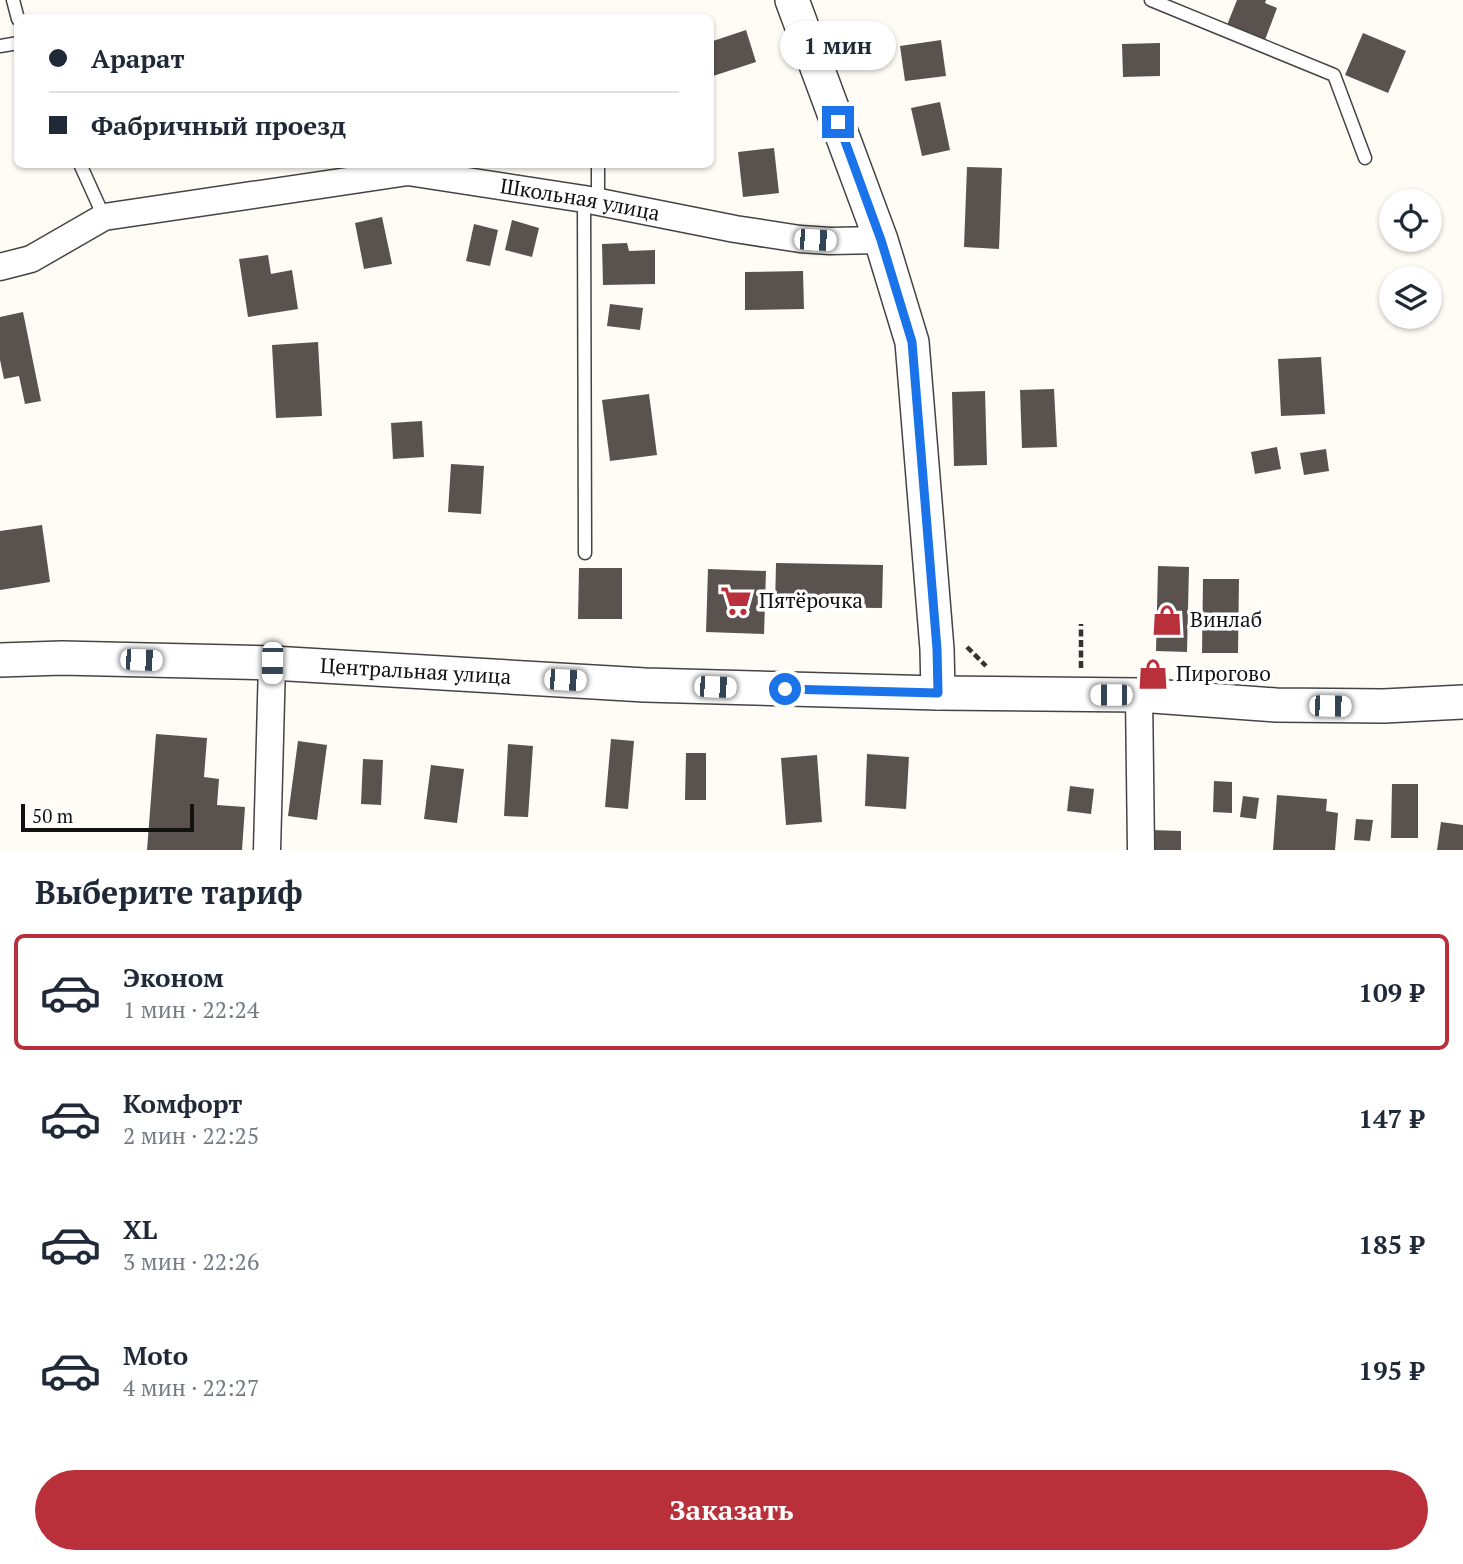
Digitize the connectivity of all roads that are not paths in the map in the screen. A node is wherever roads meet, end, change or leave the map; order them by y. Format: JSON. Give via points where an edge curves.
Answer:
{"nodes":[{"id":1,"x":792,"y":0,"type":"edge"},
{"id":2,"x":1151,"y":0,"type":"edge"},
{"id":3,"x":1365,"y":158,"type":"dead end"},
{"id":4,"x":82,"y":168,"type":"edge"},
{"id":5,"x":597,"y":168,"type":"edge"},
{"id":6,"x":591,"y":200,"type":"junction"},
{"id":7,"x":104,"y":217,"type":"junction"},
{"id":8,"x":881,"y":240,"type":"junction"},
{"id":9,"x":0,"y":267,"type":"edge"},
{"id":10,"x":584,"y":553,"type":"dead end"},
{"id":11,"x":0,"y":660,"type":"edge"},
{"id":12,"x":272,"y":663,"type":"junction"},
{"id":13,"x":938,"y":693,"type":"junction"},
{"id":14,"x":1139,"y":695,"type":"junction"},
{"id":15,"x":1463,"y":702,"type":"edge"},
{"id":16,"x":267,"y":850,"type":"edge"},
{"id":17,"x":1141,"y":850,"type":"edge"}],
"edges":[{"from":1,"to":8,"type":"street"},
{"from":2,"to":3,"type":"lane","via":[[1334,75]]},
{"from":4,"to":7,"type":"lane"},
{"from":5,"to":6,"type":"lane"},
{"from":6,"to":7,"type":"street","name":"Школьная улица","via":[[408,172]]},
{"from":6,"to":8,"type":"street","name":"Школьная улица","via":[[800,239]]},
{"from":6,"to":10,"type":"lane"},
{"from":7,"to":9,"type":"street","name":"Школьная улица","via":[[31,259]]},
{"from":8,"to":13,"type":"street","via":[[912,342]]},
{"from":11,"to":12,"type":"street","name":"Центральная улица"},
{"from":12,"to":13,"type":"street","name":"Центральная улица","via":[[645,685]]},
{"from":12,"to":16,"type":"street"},
{"from":13,"to":14,"type":"street","name":"Центральная улица"},
{"from":14,"to":15,"type":"street","name":"Центральная улица","via":[[1290,705]]},
{"from":14,"to":17,"type":"street"}]}
